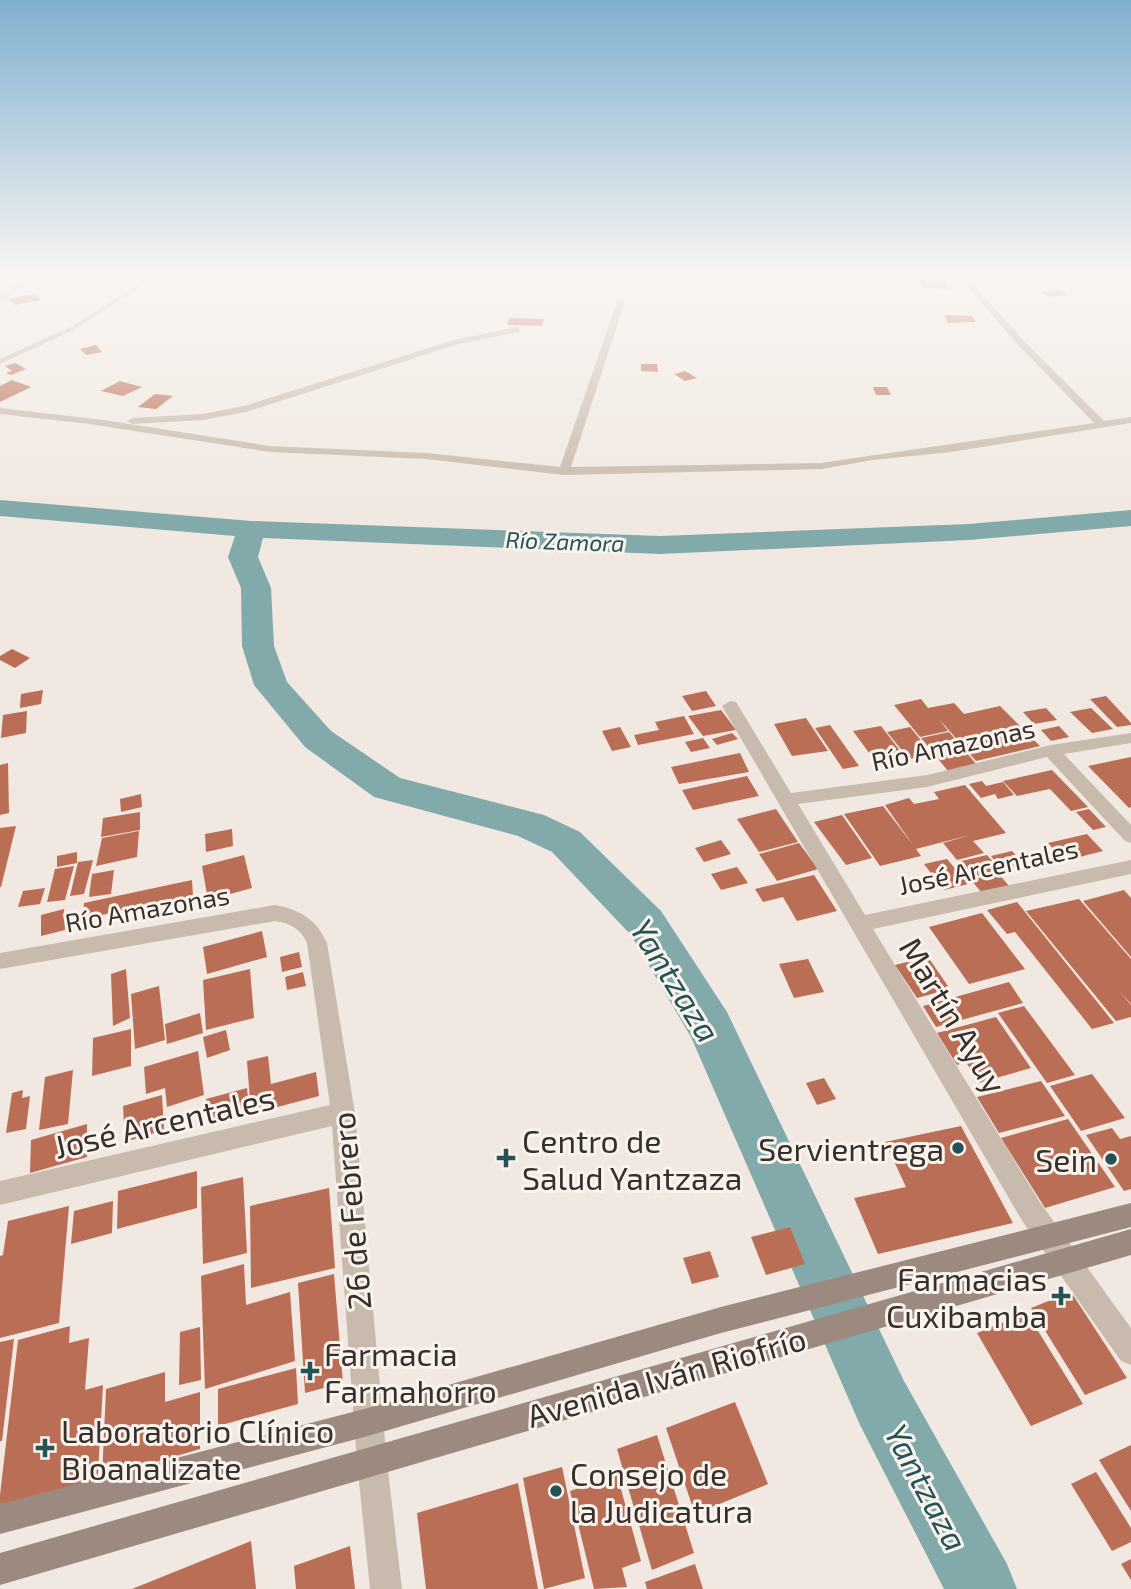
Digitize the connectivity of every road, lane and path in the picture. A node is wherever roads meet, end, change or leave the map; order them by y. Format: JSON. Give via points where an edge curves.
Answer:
{"nodes":[{"id":1,"x":21,"y":352,"type":"edge"},
{"id":2,"x":425,"y":352,"type":"edge"},
{"id":3,"x":604,"y":352,"type":"edge"},
{"id":4,"x":1030,"y":352,"type":"edge"},
{"id":5,"x":0,"y":362,"type":"edge"},
{"id":6,"x":0,"y":411,"type":"edge"},
{"id":7,"x":1131,"y":420,"type":"edge"},
{"id":8,"x":93,"y":423,"type":"junction"},
{"id":9,"x":1102,"y":425,"type":"junction"},
{"id":10,"x":564,"y":471,"type":"junction"},
{"id":11,"x":730,"y":706,"type":"dead end"},
{"id":12,"x":1131,"y":738,"type":"edge"},
{"id":13,"x":1051,"y":751,"type":"junction"},
{"id":14,"x":785,"y":800,"type":"junction"},
{"id":15,"x":1131,"y":835,"type":"edge"},
{"id":16,"x":1131,"y":867,"type":"edge"},
{"id":17,"x":303,"y":922,"type":"joint"},
{"id":18,"x":858,"y":924,"type":"junction"},
{"id":19,"x":0,"y":961,"type":"edge"},
{"id":20,"x":342,"y":1113,"type":"junction"},
{"id":21,"x":0,"y":1194,"type":"edge"},
{"id":22,"x":1131,"y":1215,"type":"edge"},
{"id":23,"x":1049,"y":1236,"type":"junction"},
{"id":24,"x":1131,"y":1242,"type":"edge"},
{"id":25,"x":1065,"y":1259,"type":"junction"},
{"id":26,"x":1131,"y":1351,"type":"edge"},
{"id":27,"x":368,"y":1422,"type":"junction"},
{"id":28,"x":372,"y":1462,"type":"junction"},
{"id":29,"x":0,"y":1519,"type":"edge"},
{"id":30,"x":0,"y":1569,"type":"edge"},
{"id":31,"x":386,"y":1589,"type":"edge"}],
"edges":[{"from":1,"to":5,"type":"lane"},
{"from":2,"to":8,"type":"street","via":[[246,408],[203,417]]},
{"from":3,"to":10,"type":"street"},
{"from":4,"to":9,"type":"street"},
{"from":6,"to":8,"type":"street"},
{"from":7,"to":9,"type":"street"},
{"from":8,"to":10,"type":"street","via":[[270,449],[426,456]]},
{"from":9,"to":10,"type":"street","via":[[821,466]]},
{"from":11,"to":14,"type":"street","name":"Martín Ayuy"},
{"from":12,"to":13,"type":"street","name":"Río Amazonas"},
{"from":13,"to":14,"type":"street","name":"Río Amazonas","via":[[927,781]]},
{"from":13,"to":15,"type":"street"},
{"from":14,"to":18,"type":"street","name":"Martín Ayuy"},
{"from":16,"to":18,"type":"street","name":"José Arcentales"},
{"from":17,"to":19,"type":"street","name":"Río Amazonas","via":[[275,913]]},
{"from":17,"to":20,"type":"street","name":"26 de Febrero","via":[[317,943]]},
{"from":18,"to":23,"type":"street","name":"Martín Ayuy"},
{"from":20,"to":21,"type":"street","name":"José Arcentales"},
{"from":20,"to":27,"type":"street","name":"26 de Febrero"},
{"from":22,"to":23,"type":"main road","name":"Avenida Iván Riofrío"},
{"from":23,"to":25,"type":"street","name":"Martín Ayuy"},
{"from":23,"to":27,"type":"main road","name":"Avenida Iván Riofrío","via":[[721,1320]]},
{"from":24,"to":25,"type":"main road","name":"Avenida Iván Riofrío"},
{"from":25,"to":26,"type":"street","name":"Martín Ayuy"},
{"from":25,"to":28,"type":"main road","name":"Avenida Iván Riofrío"},
{"from":27,"to":28,"type":"street","name":"26 de Febrero"},
{"from":27,"to":29,"type":"main road","name":"Avenida Iván Riofrío"},
{"from":28,"to":30,"type":"main road","name":"Avenida Iván Riofrío"},
{"from":28,"to":31,"type":"street","name":"26 de Febrero"}]}
